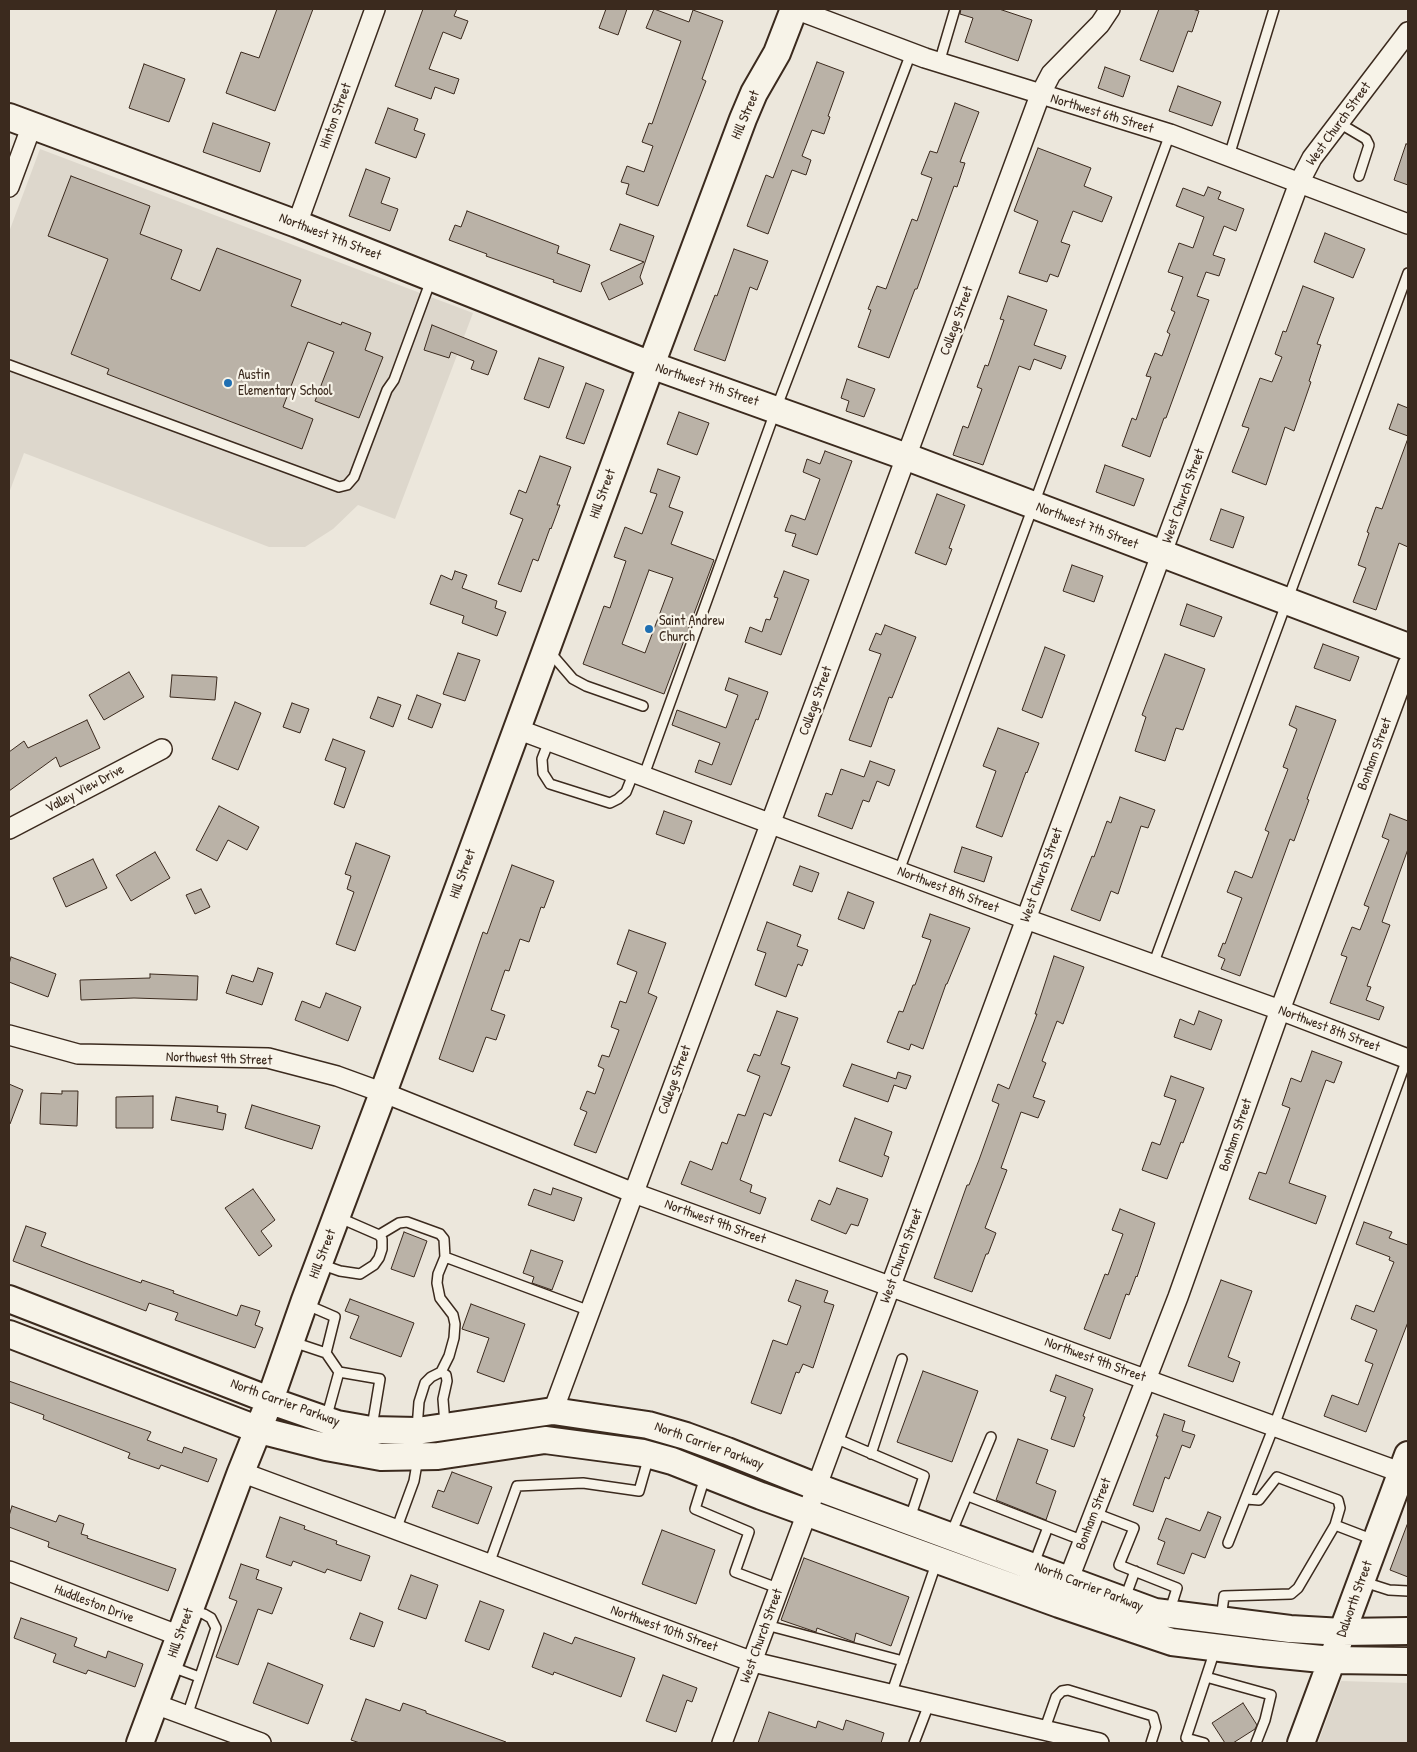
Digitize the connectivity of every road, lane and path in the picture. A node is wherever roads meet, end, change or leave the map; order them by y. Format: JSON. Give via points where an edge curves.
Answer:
{"nodes":[{"id":1,"x":375,"y":9,"type":"edge"},
{"id":2,"x":794,"y":9,"type":"edge"},
{"id":3,"x":955,"y":9,"type":"edge"},
{"id":4,"x":1110,"y":9,"type":"edge"},
{"id":5,"x":1274,"y":9,"type":"edge"},
{"id":6,"x":1408,"y":32,"type":"edge"},
{"id":7,"x":911,"y":53,"type":"junction"},
{"id":8,"x":939,"y":63,"type":"junction"},
{"id":9,"x":1040,"y":95,"type":"junction"},
{"id":10,"x":20,"y":121,"type":"edge"},
{"id":11,"x":1339,"y":123,"type":"junction"},
{"id":12,"x":1170,"y":134,"type":"junction"},
{"id":13,"x":1229,"y":156,"type":"junction"},
{"id":14,"x":1359,"y":176,"type":"dead end"},
{"id":15,"x":1300,"y":184,"type":"junction"},
{"id":16,"x":9,"y":187,"type":"edge"},
{"id":17,"x":297,"y":224,"type":"junction"},
{"id":18,"x":1408,"y":224,"type":"edge"},
{"id":19,"x":1408,"y":273,"type":"edge"},
{"id":20,"x":432,"y":277,"type":"junction"},
{"id":21,"x":9,"y":365,"type":"edge"},
{"id":22,"x":651,"y":366,"type":"junction"},
{"id":23,"x":776,"y":409,"type":"junction"},
{"id":24,"x":907,"y":457,"type":"junction"},
{"id":25,"x":1034,"y":506,"type":"junction"},
{"id":26,"x":1162,"y":554,"type":"junction"},
{"id":27,"x":1286,"y":601,"type":"junction"},
{"id":28,"x":1408,"y":647,"type":"edge"},
{"id":29,"x":547,"y":648,"type":"junction"},
{"id":30,"x":1408,"y":664,"type":"edge"},
{"id":31,"x":643,"y":706,"type":"dead end"},
{"id":32,"x":517,"y":729,"type":"junction"},
{"id":33,"x":549,"y":741,"type":"junction"},
{"id":34,"x":162,"y":749,"type":"dead end"},
{"id":35,"x":639,"y":774,"type":"junction"},
{"id":36,"x":771,"y":823,"type":"junction"},
{"id":37,"x":9,"y":830,"type":"edge"},
{"id":38,"x":899,"y":871,"type":"junction"},
{"id":39,"x":1026,"y":919,"type":"junction"},
{"id":40,"x":1153,"y":965,"type":"junction"},
{"id":41,"x":1280,"y":1010,"type":"junction"},
{"id":42,"x":9,"y":1034,"type":"edge"},
{"id":43,"x":1408,"y":1058,"type":"edge"},
{"id":44,"x":383,"y":1093,"type":"junction"},
{"id":45,"x":634,"y":1193,"type":"junction"},
{"id":46,"x":337,"y":1217,"type":"junction"},
{"id":47,"x":379,"y":1235,"type":"junction"},
{"id":48,"x":445,"y":1257,"type":"junction"},
{"id":49,"x":319,"y":1264,"type":"junction"},
{"id":50,"x":891,"y":1286,"type":"junction"},
{"id":51,"x":9,"y":1298,"type":"edge"},
{"id":52,"x":304,"y":1303,"type":"junction"},
{"id":53,"x":590,"y":1311,"type":"junction"},
{"id":54,"x":9,"y":1334,"type":"edge"},
{"id":55,"x":290,"y":1341,"type":"junction"},
{"id":56,"x":326,"y":1353,"type":"junction"},
{"id":57,"x":902,"y":1359,"type":"dead end"},
{"id":58,"x":339,"y":1372,"type":"junction"},
{"id":59,"x":441,"y":1372,"type":"junction"},
{"id":60,"x":1147,"y":1379,"type":"junction"},
{"id":61,"x":270,"y":1400,"type":"junction"},
{"id":62,"x":553,"y":1411,"type":"junction"},
{"id":63,"x":326,"y":1420,"type":"junction"},
{"id":64,"x":1274,"y":1426,"type":"junction"},
{"id":65,"x":445,"y":1427,"type":"junction"},
{"id":66,"x":259,"y":1430,"type":"junction"},
{"id":67,"x":371,"y":1430,"type":"junction"},
{"id":68,"x":416,"y":1431,"type":"junction"},
{"id":69,"x":991,"y":1437,"type":"dead end"},
{"id":70,"x":835,"y":1438,"type":"junction"},
{"id":71,"x":872,"y":1454,"type":"junction"},
{"id":72,"x":650,"y":1455,"type":"junction"},
{"id":73,"x":418,"y":1456,"type":"junction"},
{"id":74,"x":1406,"y":1468,"type":"edge"},
{"id":75,"x":241,"y":1472,"type":"junction"},
{"id":76,"x":706,"y":1474,"type":"junction"},
{"id":77,"x":817,"y":1487,"type":"junction"},
{"id":78,"x":968,"y":1496,"type":"junction"},
{"id":79,"x":1246,"y":1499,"type":"junction"},
{"id":80,"x":808,"y":1512,"type":"junction"},
{"id":81,"x":1095,"y":1513,"type":"junction"},
{"id":82,"x":909,"y":1520,"type":"junction"},
{"id":83,"x":1334,"y":1525,"type":"junction"},
{"id":84,"x":1048,"y":1527,"type":"junction"},
{"id":85,"x":396,"y":1530,"type":"junction"},
{"id":86,"x":950,"y":1536,"type":"junction"},
{"id":87,"x":1084,"y":1541,"type":"junction"},
{"id":88,"x":1376,"y":1541,"type":"junction"},
{"id":89,"x":1228,"y":1543,"type":"dead end"},
{"id":90,"x":938,"y":1560,"type":"junction"},
{"id":91,"x":489,"y":1564,"type":"junction"},
{"id":92,"x":1033,"y":1566,"type":"junction"},
{"id":93,"x":9,"y":1571,"type":"edge"},
{"id":94,"x":1135,"y":1571,"type":"junction"},
{"id":95,"x":1069,"y":1579,"type":"junction"},
{"id":96,"x":1361,"y":1581,"type":"junction"},
{"id":97,"x":780,"y":1589,"type":"junction"},
{"id":98,"x":1408,"y":1591,"type":"edge"},
{"id":99,"x":1124,"y":1600,"type":"junction"},
{"id":100,"x":1059,"y":1604,"type":"junction"},
{"id":101,"x":190,"y":1610,"type":"junction"},
{"id":102,"x":1168,"y":1614,"type":"junction"},
{"id":103,"x":1221,"y":1620,"type":"junction"},
{"id":104,"x":766,"y":1625,"type":"junction"},
{"id":105,"x":1408,"y":1631,"type":"edge"},
{"id":106,"x":1342,"y":1632,"type":"junction"},
{"id":107,"x":180,"y":1636,"type":"junction"},
{"id":108,"x":1216,"y":1648,"type":"junction"},
{"id":109,"x":1332,"y":1660,"type":"junction"},
{"id":110,"x":903,"y":1661,"type":"junction"},
{"id":111,"x":753,"y":1662,"type":"junction"},
{"id":112,"x":1408,"y":1662,"type":"edge"},
{"id":113,"x":169,"y":1666,"type":"junction"},
{"id":114,"x":199,"y":1677,"type":"junction"},
{"id":115,"x":1206,"y":1677,"type":"junction"},
{"id":116,"x":891,"y":1695,"type":"junction"},
{"id":117,"x":155,"y":1704,"type":"junction"},
{"id":118,"x":928,"y":1704,"type":"junction"},
{"id":119,"x":187,"y":1716,"type":"junction"},
{"id":120,"x":1044,"y":1731,"type":"junction"},
{"id":121,"x":140,"y":1743,"type":"edge"},
{"id":122,"x":261,"y":1743,"type":"edge"},
{"id":123,"x":722,"y":1743,"type":"edge"},
{"id":124,"x":914,"y":1743,"type":"edge"},
{"id":125,"x":1100,"y":1743,"type":"edge"},
{"id":126,"x":1151,"y":1743,"type":"edge"},
{"id":127,"x":1204,"y":1743,"type":"edge"},
{"id":128,"x":1256,"y":1743,"type":"edge"},
{"id":129,"x":1301,"y":1743,"type":"edge"}],
"edges":[{"from":1,"to":17,"type":"street","name":"Hinton Street"},
{"from":2,"to":7,"type":"street","name":"Northwest 6th Street"},
{"from":2,"to":22,"type":"street","name":"Hill Street","via":[[777,53],[743,119]]},
{"from":3,"to":8,"type":"lane"},
{"from":4,"to":9,"type":"street","name":"College Street","via":[[1100,24],[1051,74]]},
{"from":5,"to":13,"type":"lane"},
{"from":6,"to":11,"type":"street","name":"West Church Street"},
{"from":7,"to":8,"type":"street","name":"Northwest 6th Street"},
{"from":7,"to":23,"type":"lane"},
{"from":8,"to":9,"type":"street","name":"Northwest 6th Street"},
{"from":9,"to":12,"type":"street","name":"Northwest 6th Street"},
{"from":9,"to":24,"type":"street","name":"College Street"},
{"from":10,"to":16,"type":"street"},
{"from":10,"to":17,"type":"street","name":"Northwest 7th Street"},
{"from":11,"to":14,"type":"lane","via":[[1366,139],[1369,145]]},
{"from":11,"to":15,"type":"street","name":"West Church Street","via":[[1312,158]]},
{"from":12,"to":13,"type":"street","name":"Northwest 6th Street"},
{"from":12,"to":25,"type":"lane"},
{"from":13,"to":15,"type":"street","name":"Northwest 6th Street"},
{"from":15,"to":18,"type":"street","name":"Northwest 6th Street"},
{"from":15,"to":26,"type":"street","name":"West Church Street"},
{"from":17,"to":20,"type":"street","name":"Northwest 7th Street"},
{"from":19,"to":27,"type":"lane"},
{"from":20,"to":21,"type":"lane","via":[[354,476],[347,485],[339,487]]},
{"from":20,"to":22,"type":"street","name":"Northwest 7th Street"},
{"from":22,"to":23,"type":"street","name":"Northwest 7th Street"},
{"from":22,"to":29,"type":"street","name":"Hill Street"},
{"from":23,"to":24,"type":"street","name":"Northwest 7th Street"},
{"from":23,"to":35,"type":"lane"},
{"from":24,"to":25,"type":"street","name":"Northwest 7th Street"},
{"from":24,"to":36,"type":"street","name":"College Street"},
{"from":25,"to":26,"type":"street","name":"Northwest 7th Street"},
{"from":25,"to":38,"type":"lane"},
{"from":26,"to":27,"type":"street","name":"Northwest 7th Street"},
{"from":26,"to":39,"type":"street","name":"West Church Street"},
{"from":27,"to":28,"type":"street","name":"Northwest 7th Street"},
{"from":27,"to":40,"type":"lane"},
{"from":29,"to":31,"type":"lane","via":[[573,679]]},
{"from":29,"to":32,"type":"street","name":"Hill Street"},
{"from":30,"to":41,"type":"street","name":"Bonham Street"},
{"from":32,"to":33,"type":"street","name":"Northwest 8th Street"},
{"from":32,"to":44,"type":"street","name":"Hill Street"},
{"from":33,"to":35,"type":"street","name":"Northwest 8th Street"},
{"from":33,"to":35,"type":"lane","via":[[542,766],[550,784],[610,803],[626,792]]},
{"from":34,"to":37,"type":"street","name":"Valley View Drive"},
{"from":35,"to":36,"type":"street","name":"Northwest 8th Street"},
{"from":36,"to":38,"type":"street","name":"Northwest 8th Street"},
{"from":36,"to":45,"type":"street","name":"College Street"},
{"from":38,"to":39,"type":"street","name":"Northwest 8th Street"},
{"from":39,"to":40,"type":"street","name":"Northwest 8th Street"},
{"from":39,"to":50,"type":"street","name":"West Church Street"},
{"from":40,"to":41,"type":"street","name":"Northwest 8th Street"},
{"from":41,"to":43,"type":"street","name":"Northwest 8th Street"},
{"from":41,"to":60,"type":"street","name":"Bonham Street"},
{"from":42,"to":44,"type":"street","name":"Northwest 9th Street","via":[[78,1054],[268,1058],[337,1076]]},
{"from":43,"to":64,"type":"lane"},
{"from":44,"to":45,"type":"street","name":"Northwest 9th Street"},
{"from":44,"to":46,"type":"street","name":"Hill Street"},
{"from":45,"to":50,"type":"street","name":"Northwest 9th Street"},
{"from":45,"to":53,"type":"street","name":"College Street"},
{"from":46,"to":47,"type":"lane"},
{"from":46,"to":49,"type":"street","name":"Hill Street"},
{"from":47,"to":48,"type":"lane","via":[[398,1223],[415,1224],[440,1234],[444,1239]]},
{"from":47,"to":49,"type":"lane","via":[[382,1249],[374,1265],[365,1272],[351,1273]]},
{"from":48,"to":53,"type":"lane"},
{"from":48,"to":59,"type":"lane","via":[[437,1283],[442,1304],[453,1315],[455,1324],[449,1356]]},
{"from":49,"to":52,"type":"street","name":"Hill Street"},
{"from":50,"to":60,"type":"street","name":"Northwest 9th Street"},
{"from":50,"to":70,"type":"street","name":"West Church Street"},
{"from":51,"to":61,"type":"street","name":"North Carrier Parkway"},
{"from":52,"to":55,"type":"street","name":"Hill Street"},
{"from":52,"to":56,"type":"lane","via":[[336,1317]]},
{"from":53,"to":62,"type":"street","name":"College Street"},
{"from":54,"to":66,"type":"street","name":"North Carrier Parkway"},
{"from":55,"to":56,"type":"lane"},
{"from":55,"to":61,"type":"street","name":"Hill Street"},
{"from":56,"to":58,"type":"lane"},
{"from":57,"to":71,"type":"lane"},
{"from":58,"to":63,"type":"lane"},
{"from":58,"to":67,"type":"lane","via":[[380,1379]]},
{"from":59,"to":65,"type":"lane","via":[[447,1381],[443,1399]]},
{"from":59,"to":68,"type":"lane","via":[[425,1384],[419,1402]]},
{"from":60,"to":64,"type":"street","name":"Northwest 9th Street"},
{"from":60,"to":81,"type":"street","name":"Bonham Street"},
{"from":61,"to":63,"type":"street","name":"North Carrier Parkway"},
{"from":61,"to":66,"type":"street","name":"Hill Street"},
{"from":62,"to":65,"type":"street","name":"North Carrier Parkway"},
{"from":62,"to":77,"type":"street","name":"North Carrier Parkway","via":[[648,1425],[727,1451]]},
{"from":63,"to":67,"type":"street","name":"North Carrier Parkway"},
{"from":64,"to":74,"type":"street","name":"Northwest 9th Street"},
{"from":64,"to":79,"type":"lane"},
{"from":65,"to":68,"type":"street","name":"North Carrier Parkway"},
{"from":66,"to":73,"type":"street","name":"North Carrier Parkway","via":[[381,1457]]},
{"from":66,"to":75,"type":"street","name":"Hill Street"},
{"from":67,"to":68,"type":"street","name":"North Carrier Parkway"},
{"from":69,"to":78,"type":"lane"},
{"from":70,"to":71,"type":"lane"},
{"from":70,"to":77,"type":"street","name":"West Church Street"},
{"from":71,"to":82,"type":"lane","via":[[924,1476]]},
{"from":72,"to":73,"type":"street","name":"North Carrier Parkway","via":[[545,1440]]},
{"from":72,"to":76,"type":"street","name":"North Carrier Parkway"},
{"from":72,"to":91,"type":"lane","via":[[639,1491],[583,1483],[517,1486]]},
{"from":73,"to":85,"type":"lane","via":[[414,1482]]},
{"from":74,"to":88,"type":"street","name":"Dalworth Street"},
{"from":75,"to":85,"type":"street","name":"Northwest 10th Street"},
{"from":75,"to":101,"type":"street","name":"Hill Street"},
{"from":76,"to":80,"type":"street","name":"North Carrier Parkway"},
{"from":76,"to":97,"type":"lane","via":[[695,1510],[749,1532],[735,1572]]},
{"from":77,"to":80,"type":"street","name":"West Church Street"},
{"from":77,"to":82,"type":"street","name":"North Carrier Parkway"},
{"from":78,"to":84,"type":"lane"},
{"from":78,"to":86,"type":"lane"},
{"from":79,"to":83,"type":"lane","via":[[1259,1500],[1276,1477],[1338,1500],[1340,1508]]},
{"from":79,"to":89,"type":"lane"},
{"from":80,"to":90,"type":"street","name":"North Carrier Parkway"},
{"from":80,"to":97,"type":"street","name":"West Church Street"},
{"from":81,"to":87,"type":"street","name":"Bonham Street"},
{"from":81,"to":94,"type":"lane","via":[[1134,1528],[1119,1565]]},
{"from":82,"to":86,"type":"street","name":"North Carrier Parkway"},
{"from":83,"to":88,"type":"lane"},
{"from":83,"to":103,"type":"lane","via":[[1298,1588],[1291,1594],[1224,1596]]},
{"from":84,"to":87,"type":"lane"},
{"from":84,"to":92,"type":"lane"},
{"from":85,"to":91,"type":"street","name":"Northwest 10th Street"},
{"from":86,"to":92,"type":"street","name":"North Carrier Parkway"},
{"from":87,"to":95,"type":"street","name":"Bonham Street"},
{"from":88,"to":96,"type":"street","name":"Dalworth Street"},
{"from":90,"to":100,"type":"street","name":"North Carrier Parkway"},
{"from":90,"to":110,"type":"lane"},
{"from":91,"to":111,"type":"street","name":"Northwest 10th Street"},
{"from":92,"to":95,"type":"street","name":"North Carrier Parkway"},
{"from":93,"to":107,"type":"street","name":"Huddleston Drive"},
{"from":94,"to":99,"type":"lane"},
{"from":94,"to":102,"type":"lane","via":[[1177,1588]]},
{"from":95,"to":99,"type":"street","name":"North Carrier Parkway"},
{"from":95,"to":100,"type":"street","name":"Bonham Street"},
{"from":96,"to":98,"type":"lane","via":[[1389,1590]]},
{"from":96,"to":106,"type":"street","name":"Dalworth Street"},
{"from":97,"to":104,"type":"street","name":"West Church Street"},
{"from":99,"to":102,"type":"street","name":"North Carrier Parkway"},
{"from":100,"to":108,"type":"street","name":"North Carrier Parkway","via":[[1172,1642]]},
{"from":101,"to":107,"type":"street","name":"Hill Street"},
{"from":101,"to":114,"type":"lane","via":[[211,1618],[216,1628]]},
{"from":102,"to":103,"type":"street","name":"North Carrier Parkway"},
{"from":103,"to":106,"type":"street","name":"North Carrier Parkway"},
{"from":104,"to":110,"type":"lane"},
{"from":104,"to":111,"type":"street","name":"West Church Street"},
{"from":105,"to":106,"type":"street","name":"North Carrier Parkway"},
{"from":106,"to":109,"type":"street","name":"Dalworth Street"},
{"from":107,"to":113,"type":"street","name":"Hill Street"},
{"from":108,"to":109,"type":"street","name":"North Carrier Parkway"},
{"from":108,"to":115,"type":"lane"},
{"from":109,"to":112,"type":"street","name":"North Carrier Parkway"},
{"from":109,"to":129,"type":"street","name":"Dalworth Street"},
{"from":110,"to":116,"type":"lane"},
{"from":111,"to":116,"type":"street","name":"Northwest 10th Street"},
{"from":111,"to":123,"type":"street","name":"West Church Street"},
{"from":113,"to":114,"type":"lane"},
{"from":113,"to":117,"type":"street","name":"Hill Street"},
{"from":114,"to":119,"type":"lane"},
{"from":115,"to":127,"type":"lane","via":[[1186,1738]]},
{"from":115,"to":128,"type":"lane","via":[[1271,1696]]},
{"from":116,"to":118,"type":"street","name":"Northwest 10th Street"},
{"from":117,"to":119,"type":"street"},
{"from":117,"to":121,"type":"street","name":"Hill Street"},
{"from":118,"to":120,"type":"street","name":"Northwest 10th Street"},
{"from":118,"to":124,"type":"lane"},
{"from":119,"to":122,"type":"street"},
{"from":120,"to":125,"type":"street","name":"Northwest 10th Street"},
{"from":120,"to":126,"type":"lane","via":[[1056,1697],[1068,1690],[1153,1716],[1156,1727]]}]}
